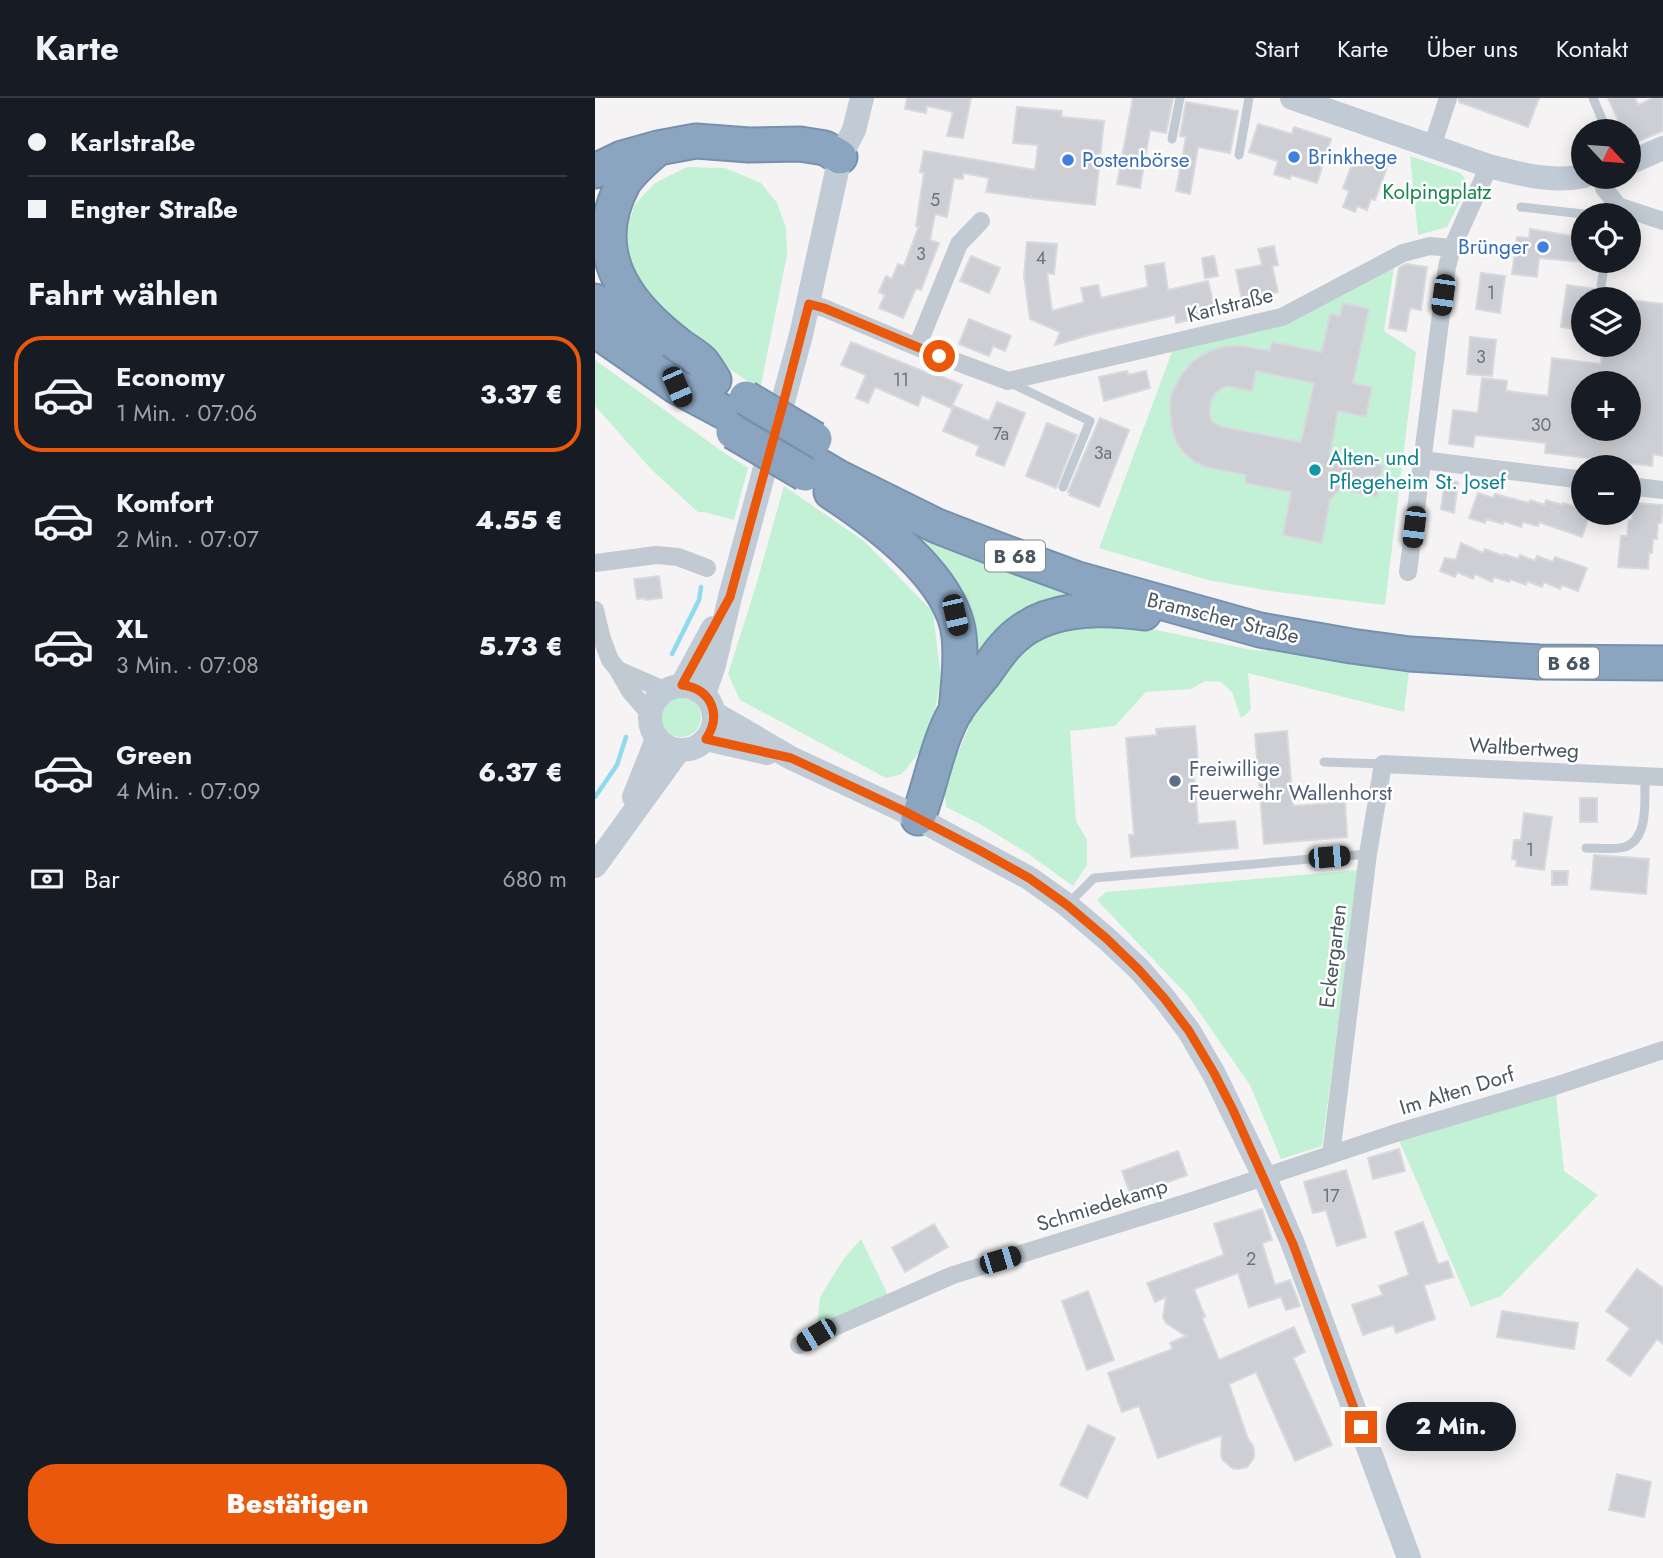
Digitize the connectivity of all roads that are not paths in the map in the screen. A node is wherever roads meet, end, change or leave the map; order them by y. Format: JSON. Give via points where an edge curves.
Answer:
{"nodes":[{"id":1,"x":845,"y":98,"type":"edge"},
{"id":2,"x":862,"y":98,"type":"edge"},
{"id":3,"x":1180,"y":98,"type":"edge"},
{"id":4,"x":1249,"y":98,"type":"edge"},
{"id":5,"x":1292,"y":98,"type":"edge"},
{"id":6,"x":1448,"y":98,"type":"edge"},
{"id":7,"x":1593,"y":98,"type":"edge"},
{"id":8,"x":1602,"y":119,"type":"edge"},
{"id":9,"x":1172,"y":138,"type":"dead end"},
{"id":10,"x":1432,"y":147,"type":"junction"},
{"id":11,"x":658,"y":148,"type":"junction"},
{"id":12,"x":1663,"y":148,"type":"edge"},
{"id":13,"x":1239,"y":155,"type":"dead end"},
{"id":14,"x":1641,"y":158,"type":"edge"},
{"id":15,"x":838,"y":164,"type":"junction"},
{"id":16,"x":1489,"y":166,"type":"junction"},
{"id":17,"x":595,"y":171,"type":"edge"},
{"id":18,"x":1571,"y":177,"type":"edge"},
{"id":19,"x":1521,"y":207,"type":"dead end"},
{"id":20,"x":1571,"y":213,"type":"edge"},
{"id":21,"x":1641,"y":216,"type":"edge"},
{"id":22,"x":981,"y":221,"type":"dead end"},
{"id":23,"x":1663,"y":221,"type":"edge"},
{"id":24,"x":1451,"y":248,"type":"junction"},
{"id":25,"x":1603,"y":273,"type":"edge"},
{"id":26,"x":1601,"y":286,"type":"dead end"},
{"id":27,"x":595,"y":301,"type":"edge"},
{"id":28,"x":809,"y":304,"type":"junction"},
{"id":29,"x":595,"y":330,"type":"edge"},
{"id":30,"x":917,"y":347,"type":"junction"},
{"id":31,"x":714,"y":380,"type":"junction"},
{"id":32,"x":1008,"y":382,"type":"junction"},
{"id":33,"x":738,"y":416,"type":"junction"},
{"id":34,"x":810,"y":458,"type":"junction"},
{"id":35,"x":1422,"y":460,"type":"junction"},
{"id":36,"x":1571,"y":478,"type":"edge"},
{"id":37,"x":1641,"y":486,"type":"edge"},
{"id":38,"x":1063,"y":487,"type":"dead end"},
{"id":39,"x":1663,"y":489,"type":"edge"},
{"id":40,"x":595,"y":563,"type":"edge"},
{"id":41,"x":707,"y":568,"type":"dead end"},
{"id":42,"x":1408,"y":572,"type":"dead end"},
{"id":43,"x":595,"y":610,"type":"edge"},
{"id":44,"x":1260,"y":630,"type":"junction"},
{"id":45,"x":1663,"y":645,"type":"edge"},
{"id":46,"x":1663,"y":663,"type":"edge"},
{"id":47,"x":618,"y":670,"type":"junction"},
{"id":48,"x":691,"y":696,"type":"junction"},
{"id":49,"x":955,"y":711,"type":"junction"},
{"id":50,"x":650,"y":714,"type":"junction"},
{"id":51,"x":706,"y":739,"type":"junction"},
{"id":52,"x":668,"y":744,"type":"junction"},
{"id":53,"x":791,"y":758,"type":"junction"},
{"id":54,"x":1324,"y":762,"type":"dead end"},
{"id":55,"x":1383,"y":764,"type":"junction"},
{"id":56,"x":1654,"y":777,"type":"edge"},
{"id":57,"x":909,"y":814,"type":"junction"},
{"id":58,"x":1586,"y":848,"type":"dead end"},
{"id":59,"x":1368,"y":854,"type":"junction"},
{"id":60,"x":595,"y":866,"type":"edge"},
{"id":61,"x":1067,"y":905,"type":"junction"},
{"id":62,"x":1663,"y":1051,"type":"edge"},
{"id":63,"x":1331,"y":1155,"type":"junction"},
{"id":64,"x":1264,"y":1176,"type":"junction"},
{"id":65,"x":799,"y":1345,"type":"dead end"},
{"id":66,"x":1409,"y":1558,"type":"edge"}],
"edges":[{"from":1,"to":15,"type":"main road","via":[[836,135]]},
{"from":2,"to":15,"type":"main road"},
{"from":3,"to":9,"type":"lane"},
{"from":4,"to":13,"type":"lane"},
{"from":5,"to":10,"type":"main road"},
{"from":6,"to":10,"type":"street"},
{"from":7,"to":8,"type":"lane"},
{"from":10,"to":16,"type":"main road"},
{"from":11,"to":15,"type":"highway","via":[[696,141],[800,144],[825,148]]},
{"from":11,"to":17,"type":"highway"},
{"from":11,"to":31,"type":"highway","via":[[625,181],[614,200],[605,243],[609,263],[622,289],[650,320],[701,361]]},
{"from":12,"to":14,"type":"main road"},
{"from":15,"to":28,"type":"main road"},
{"from":16,"to":18,"type":"main road","via":[[1550,178]]},
{"from":16,"to":24,"type":"street"},
{"from":19,"to":20,"type":"lane"},
{"from":21,"to":23,"type":"street"},
{"from":22,"to":30,"type":"street","via":[[959,244]]},
{"from":24,"to":32,"type":"street","name":"Karlstraße","via":[[1430,246],[1403,253],[1282,317]]},
{"from":24,"to":35,"type":"street"},
{"from":25,"to":26,"type":"lane"},
{"from":27,"to":31,"type":"highway"},
{"from":28,"to":30,"type":"street"},
{"from":28,"to":48,"type":"main road","via":[[714,665]]},
{"from":29,"to":33,"type":"highway","via":[[677,387],[683,402]]},
{"from":30,"to":32,"type":"street"},
{"from":31,"to":33,"type":"highway"},
{"from":32,"to":38,"type":"lane","via":[[1090,421]]},
{"from":33,"to":34,"type":"highway","bridge":true},
{"from":34,"to":44,"type":"highway","name":"Bramscher Straße","number":"B 68","via":[[937,526],[999,551],[1091,583]]},
{"from":34,"to":45,"type":"highway","name":"Bramscher Straße","number":"B 68","via":[[913,491],[1002,531],[1095,565],[1235,603],[1420,635],[1539,644]]},
{"from":34,"to":49,"type":"highway","via":[[851,505],[912,554],[945,594],[960,636]]},
{"from":35,"to":36,"type":"street"},
{"from":35,"to":42,"type":"street"},
{"from":37,"to":39,"type":"street"},
{"from":40,"to":41,"type":"street","via":[[656,555]]},
{"from":43,"to":47,"type":"street","via":[[610,660]]},
{"from":44,"to":46,"type":"highway","name":"Bramscher Straße","number":"B 68","via":[[1410,654]]},
{"from":44,"to":49,"type":"highway","via":[[1239,634],[1117,610],[1062,614],[1029,626],[1009,642]]},
{"from":47,"to":48,"type":"street"},
{"from":47,"to":50,"type":"street"},
{"from":48,"to":50,"type":"main road","via":[[657,697]]},
{"from":48,"to":51,"type":"main road","via":[[714,723]]},
{"from":48,"to":53,"type":"main road"},
{"from":49,"to":57,"type":"highway"},
{"from":50,"to":52,"type":"main road","via":[[650,723]]},
{"from":51,"to":52,"type":"main road","via":[[689,749]]},
{"from":51,"to":53,"type":"main road"},
{"from":52,"to":60,"type":"main road"},
{"from":53,"to":57,"type":"main road"},
{"from":54,"to":55,"type":"lane"},
{"from":55,"to":56,"type":"street","name":"Waltbertweg"},
{"from":55,"to":59,"type":"street","name":"Eckergarten"},
{"from":56,"to":58,"type":"lane","via":[[1639,836],[1626,847]]},
{"from":57,"to":61,"type":"main road","via":[[1029,878]]},
{"from":59,"to":61,"type":"lane","via":[[1094,878]]},
{"from":59,"to":63,"type":"street","name":"Eckergarten"},
{"from":61,"to":64,"type":"main road","via":[[1139,970],[1189,1031]]},
{"from":62,"to":63,"type":"street","name":"Im Alten Dorf"},
{"from":63,"to":64,"type":"street","name":"Im Alten Dorf"},
{"from":64,"to":65,"type":"street","name":"Schmiedekamp","via":[[953,1275]]},
{"from":64,"to":66,"type":"main road"}]}
